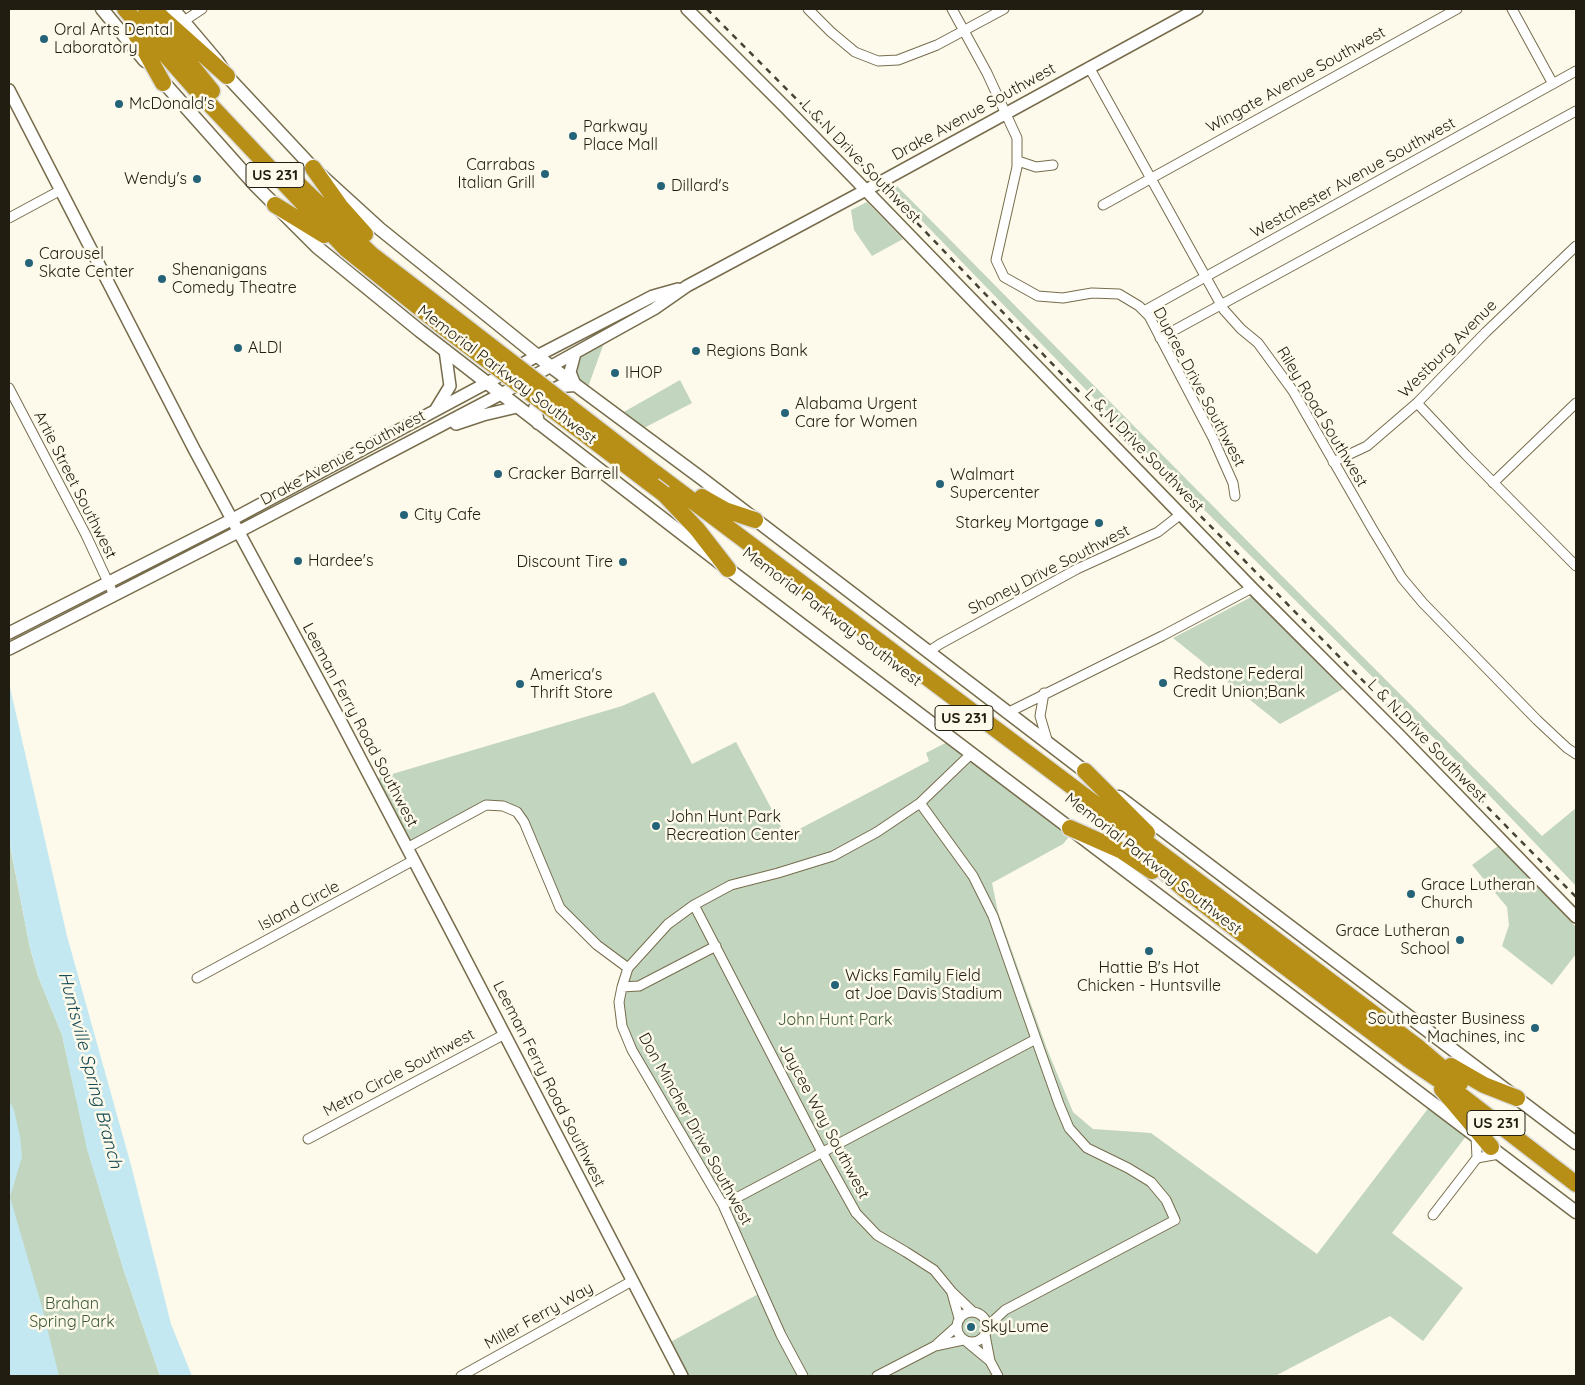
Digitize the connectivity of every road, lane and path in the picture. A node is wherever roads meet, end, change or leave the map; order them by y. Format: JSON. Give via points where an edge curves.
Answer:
{"nodes":[{"id":1,"x":102,"y":9,"type":"edge"},
{"id":2,"x":124,"y":9,"type":"edge"},
{"id":3,"x":146,"y":9,"type":"edge"},
{"id":4,"x":152,"y":9,"type":"edge"},
{"id":5,"x":173,"y":9,"type":"edge"},
{"id":6,"x":202,"y":9,"type":"edge"},
{"id":7,"x":687,"y":9,"type":"edge"},
{"id":8,"x":808,"y":9,"type":"edge"},
{"id":9,"x":952,"y":9,"type":"edge"},
{"id":10,"x":1004,"y":9,"type":"edge"},
{"id":11,"x":1197,"y":9,"type":"edge"},
{"id":12,"x":1456,"y":9,"type":"edge"},
{"id":13,"x":1512,"y":9,"type":"edge"},
{"id":14,"x":184,"y":21,"type":"junction"},
{"id":15,"x":964,"y":30,"type":"junction"},
{"id":16,"x":1090,"y":67,"type":"junction"},
{"id":17,"x":1576,"y":71,"type":"edge"},
{"id":18,"x":227,"y":76,"type":"junction"},
{"id":19,"x":164,"y":83,"type":"junction"},
{"id":20,"x":1553,"y":84,"type":"junction"},
{"id":21,"x":9,"y":90,"type":"edge"},
{"id":22,"x":1576,"y":111,"type":"edge"},
{"id":23,"x":1006,"y":113,"type":"junction"},
{"id":24,"x":1018,"y":161,"type":"junction"},
{"id":25,"x":1053,"y":165,"type":"dead end"},
{"id":26,"x":313,"y":168,"type":"junction"},
{"id":27,"x":1151,"y":178,"type":"junction"},
{"id":28,"x":61,"y":190,"type":"junction"},
{"id":29,"x":866,"y":190,"type":"junction"},
{"id":30,"x":275,"y":205,"type":"junction"},
{"id":31,"x":1103,"y":205,"type":"dead end"},
{"id":32,"x":9,"y":218,"type":"edge"},
{"id":33,"x":1576,"y":246,"type":"edge"},
{"id":34,"x":346,"y":248,"type":"junction"},
{"id":35,"x":1204,"y":278,"type":"junction"},
{"id":36,"x":687,"y":286,"type":"junction"},
{"id":37,"x":648,"y":298,"type":"junction"},
{"id":38,"x":1220,"y":305,"type":"junction"},
{"id":39,"x":1144,"y":311,"type":"junction"},
{"id":40,"x":645,"y":314,"type":"junction"},
{"id":41,"x":445,"y":319,"type":"junction"},
{"id":42,"x":494,"y":321,"type":"junction"},
{"id":43,"x":1160,"y":338,"type":"junction"},
{"id":44,"x":445,"y":350,"type":"junction"},
{"id":45,"x":575,"y":353,"type":"junction"},
{"id":46,"x":537,"y":356,"type":"junction"},
{"id":47,"x":462,"y":363,"type":"junction"},
{"id":48,"x":550,"y":366,"type":"junction"},
{"id":49,"x":487,"y":383,"type":"junction"},
{"id":50,"x":575,"y":385,"type":"junction"},
{"id":51,"x":9,"y":388,"type":"edge"},
{"id":52,"x":501,"y":394,"type":"junction"},
{"id":53,"x":1576,"y":402,"type":"edge"},
{"id":54,"x":1417,"y":403,"type":"junction"},
{"id":55,"x":517,"y":407,"type":"junction"},
{"id":56,"x":435,"y":411,"type":"junction"},
{"id":57,"x":538,"y":422,"type":"junction"},
{"id":58,"x":418,"y":437,"type":"junction"},
{"id":59,"x":1333,"y":462,"type":"junction"},
{"id":60,"x":332,"y":466,"type":"junction"},
{"id":61,"x":654,"y":472,"type":"junction"},
{"id":62,"x":307,"y":480,"type":"junction"},
{"id":63,"x":339,"y":480,"type":"junction"},
{"id":64,"x":1493,"y":483,"type":"junction"},
{"id":65,"x":314,"y":492,"type":"junction"},
{"id":66,"x":664,"y":494,"type":"junction"},
{"id":67,"x":1235,"y":496,"type":"dead end"},
{"id":68,"x":1181,"y":514,"type":"junction"},
{"id":69,"x":232,"y":520,"type":"junction"},
{"id":70,"x":755,"y":520,"type":"junction"},
{"id":71,"x":238,"y":532,"type":"junction"},
{"id":72,"x":1575,"y":563,"type":"edge"},
{"id":73,"x":728,"y":569,"type":"junction"},
{"id":74,"x":107,"y":583,"type":"junction"},
{"id":75,"x":1252,"y":588,"type":"junction"},
{"id":76,"x":114,"y":595,"type":"junction"},
{"id":77,"x":9,"y":633,"type":"edge"},
{"id":78,"x":9,"y":649,"type":"edge"},
{"id":79,"x":928,"y":652,"type":"junction"},
{"id":80,"x":1044,"y":693,"type":"junction"},
{"id":81,"x":1007,"y":713,"type":"junction"},
{"id":82,"x":1048,"y":743,"type":"junction"},
{"id":83,"x":972,"y":753,"type":"junction"},
{"id":84,"x":1574,"y":753,"type":"edge"},
{"id":85,"x":1085,"y":771,"type":"junction"},
{"id":86,"x":920,"y":803,"type":"junction"},
{"id":87,"x":1070,"y":828,"type":"junction"},
{"id":88,"x":407,"y":848,"type":"junction"},
{"id":89,"x":1167,"y":858,"type":"junction"},
{"id":90,"x":414,"y":860,"type":"junction"},
{"id":91,"x":1185,"y":890,"type":"junction"},
{"id":92,"x":694,"y":905,"type":"junction"},
{"id":93,"x":1576,"y":917,"type":"edge"},
{"id":94,"x":1283,"y":922,"type":"junction"},
{"id":95,"x":1264,"y":940,"type":"junction"},
{"id":96,"x":716,"y":946,"type":"junction"},
{"id":97,"x":1340,"y":965,"type":"junction"},
{"id":98,"x":628,"y":968,"type":"junction"},
{"id":99,"x":1262,"y":973,"type":"junction"},
{"id":100,"x":198,"y":978,"type":"dead end"},
{"id":101,"x":622,"y":987,"type":"junction"},
{"id":102,"x":1310,"y":1010,"type":"junction"},
{"id":103,"x":505,"y":1034,"type":"junction"},
{"id":104,"x":1036,"y":1039,"type":"junction"},
{"id":105,"x":1417,"y":1056,"type":"junction"},
{"id":106,"x":1517,"y":1098,"type":"junction"},
{"id":107,"x":1476,"y":1136,"type":"junction"},
{"id":108,"x":308,"y":1139,"type":"dead end"},
{"id":109,"x":1576,"y":1143,"type":"edge"},
{"id":110,"x":1495,"y":1150,"type":"junction"},
{"id":111,"x":822,"y":1152,"type":"junction"},
{"id":112,"x":1477,"y":1158,"type":"junction"},
{"id":113,"x":1576,"y":1172,"type":"edge"},
{"id":114,"x":1576,"y":1184,"type":"edge"},
{"id":115,"x":722,"y":1205,"type":"junction"},
{"id":116,"x":1576,"y":1212,"type":"edge"},
{"id":117,"x":1433,"y":1215,"type":"dead end"},
{"id":118,"x":632,"y":1281,"type":"junction"},
{"id":119,"x":952,"y":1292,"type":"junction"},
{"id":120,"x":1006,"y":1310,"type":"junction"},
{"id":121,"x":972,"y":1311,"type":"junction"},
{"id":122,"x":982,"y":1315,"type":"junction"},
{"id":123,"x":958,"y":1323,"type":"junction"},
{"id":124,"x":986,"y":1332,"type":"junction"},
{"id":125,"x":965,"y":1341,"type":"junction"},
{"id":126,"x":935,"y":1346,"type":"junction"},
{"id":127,"x":990,"y":1361,"type":"junction"},
{"id":128,"x":460,"y":1376,"type":"edge"},
{"id":129,"x":682,"y":1376,"type":"edge"},
{"id":130,"x":803,"y":1376,"type":"edge"},
{"id":131,"x":877,"y":1376,"type":"edge"},
{"id":132,"x":998,"y":1376,"type":"edge"}],
"edges":[{"from":1,"to":19,"type":"main road"},
{"from":2,"to":19,"type":"highway"},
{"from":2,"to":34,"type":"highway","name":"Memorial Parkway Southwest","number":"US 231"},
{"from":3,"to":41,"type":"highway","name":"Memorial Parkway Southwest","number":"US 231","via":[[204,83],[258,144],[371,254]]},
{"from":4,"to":18,"type":"highway"},
{"from":5,"to":14,"type":"main road"},
{"from":6,"to":14,"type":"street"},
{"from":7,"to":29,"type":"street","name":"L & N Drive Southwest"},
{"from":8,"to":15,"type":"street","via":[[855,52],[878,61],[898,60]]},
{"from":9,"to":15,"type":"street","name":"Dupree Drive Southwest"},
{"from":10,"to":15,"type":"street"},
{"from":11,"to":16,"type":"street","name":"Drake Avenue Southwest"},
{"from":12,"to":27,"type":"street","name":"Wingate Avenue Southwest"},
{"from":13,"to":20,"type":"street"},
{"from":14,"to":18,"type":"main road"},
{"from":15,"to":23,"type":"street","name":"Dupree Drive Southwest"},
{"from":16,"to":23,"type":"street","name":"Drake Avenue Southwest"},
{"from":16,"to":27,"type":"street","name":"Riley Road Southwest"},
{"from":17,"to":20,"type":"street","name":"Westchester Avenue Southwest"},
{"from":18,"to":26,"type":"main road"},
{"from":19,"to":30,"type":"main road"},
{"from":20,"to":35,"type":"street","name":"Westchester Avenue Southwest"},
{"from":21,"to":28,"type":"street","name":"Leeman Ferry Road Southwest"},
{"from":22,"to":38,"type":"street"},
{"from":23,"to":24,"type":"street","name":"Dupree Drive Southwest","via":[[1018,138]]},
{"from":23,"to":29,"type":"street","name":"Drake Avenue Southwest"},
{"from":24,"to":25,"type":"street","via":[[1036,167]]},
{"from":24,"to":39,"type":"street","name":"Dupree Drive Southwest","via":[[996,260],[1004,277],[1038,296],[1063,298],[1092,293],[1119,294]]},
{"from":26,"to":41,"type":"highway","via":[[340,206]]},
{"from":26,"to":42,"type":"main road","via":[[380,229]]},
{"from":27,"to":31,"type":"street","name":"Wingate Avenue Southwest"},
{"from":27,"to":35,"type":"street","name":"Riley Road Southwest"},
{"from":28,"to":32,"type":"street"},
{"from":28,"to":69,"type":"street","name":"Leeman Ferry Road Southwest"},
{"from":29,"to":36,"type":"street","name":"Drake Avenue Southwest"},
{"from":29,"to":68,"type":"street","name":"L & N Drive Southwest"},
{"from":30,"to":34,"type":"highway"},
{"from":30,"to":44,"type":"main road","via":[[317,247]]},
{"from":33,"to":54,"type":"street","name":"Westburg Avenue"},
{"from":34,"to":41,"type":"highway","name":"Memorial Parkway Southwest","number":"US 231"},
{"from":35,"to":38,"type":"street","name":"Riley Road Southwest"},
{"from":35,"to":39,"type":"street","name":"Westchester Avenue Southwest"},
{"from":36,"to":37,"type":"street","name":"Drake Avenue Southwest"},
{"from":36,"to":40,"type":"street","name":"Drake Avenue Southwest"},
{"from":37,"to":40,"type":"street","via":[[649,310]]},
{"from":37,"to":46,"type":"street","name":"Drake Avenue Southwest"},
{"from":38,"to":43,"type":"street"},
{"from":38,"to":59,"type":"street","name":"Riley Road Southwest","via":[[1258,343],[1293,391]]},
{"from":39,"to":43,"type":"street","name":"Dupree Drive Southwest"},
{"from":40,"to":45,"type":"street","name":"Drake Avenue Southwest"},
{"from":41,"to":61,"type":"highway","name":"Memorial Parkway Southwest","number":"US 231","bridge":true},
{"from":41,"to":66,"type":"highway","name":"Memorial Parkway Southwest","number":"US 231","bridge":true},
{"from":42,"to":46,"type":"main road"},
{"from":42,"to":47,"type":"main road","via":[[497,346],[494,352],[481,363]]},
{"from":43,"to":67,"type":"street","name":"Dupree Drive Southwest","via":[[1213,438],[1233,483]]},
{"from":44,"to":47,"type":"main road"},
{"from":44,"to":56,"type":"street","via":[[450,386]]},
{"from":45,"to":48,"type":"street","name":"Drake Avenue Southwest"},
{"from":45,"to":50,"type":"street","via":[[570,372]]},
{"from":46,"to":48,"type":"main road"},
{"from":46,"to":49,"type":"street","name":"Drake Avenue Southwest"},
{"from":47,"to":49,"type":"main road"},
{"from":48,"to":50,"type":"main road"},
{"from":48,"to":52,"type":"street","name":"Drake Avenue Southwest"},
{"from":49,"to":52,"type":"main road"},
{"from":49,"to":56,"type":"street","name":"Drake Avenue Southwest"},
{"from":50,"to":57,"type":"main road","via":[[561,386],[542,396],[535,408]]},
{"from":50,"to":70,"type":"main road"},
{"from":51,"to":74,"type":"street","name":"Artie Street Southwest","via":[[86,535]]},
{"from":52,"to":55,"type":"main road"},
{"from":52,"to":58,"type":"street","name":"Drake Avenue Southwest"},
{"from":53,"to":64,"type":"street"},
{"from":54,"to":59,"type":"street","name":"Westburg Avenue","via":[[1367,446]]},
{"from":54,"to":64,"type":"street"},
{"from":55,"to":57,"type":"main road"},
{"from":55,"to":58,"type":"street"},
{"from":56,"to":60,"type":"street","name":"Drake Avenue Southwest"},
{"from":57,"to":73,"type":"main road"},
{"from":58,"to":63,"type":"street","name":"Drake Avenue Southwest"},
{"from":59,"to":84,"type":"street","name":"Riley Road Southwest","via":[[1402,578],[1537,720]]},
{"from":60,"to":62,"type":"street","name":"Drake Avenue Southwest"},
{"from":60,"to":63,"type":"street"},
{"from":61,"to":70,"type":"highway","via":[[725,510]]},
{"from":61,"to":89,"type":"highway","name":"Memorial Parkway Southwest","number":"US 231"},
{"from":62,"to":65,"type":"street"},
{"from":62,"to":69,"type":"street","name":"Drake Avenue Southwest"},
{"from":63,"to":65,"type":"street","name":"Drake Avenue Southwest"},
{"from":64,"to":72,"type":"street"},
{"from":65,"to":71,"type":"street","name":"Drake Avenue Southwest"},
{"from":66,"to":73,"type":"highway"},
{"from":66,"to":91,"type":"highway","name":"Memorial Parkway Southwest","number":"US 231","via":[[716,529],[1104,824]]},
{"from":68,"to":75,"type":"street","name":"L & N Drive Southwest"},
{"from":68,"to":79,"type":"street","name":"Shoney Drive Southwest","via":[[1158,532],[1077,569]]},
{"from":69,"to":71,"type":"street","name":"Leeman Ferry Road Southwest"},
{"from":69,"to":74,"type":"street","name":"Drake Avenue Southwest"},
{"from":70,"to":79,"type":"main road"},
{"from":71,"to":76,"type":"street","name":"Drake Avenue Southwest"},
{"from":71,"to":88,"type":"street","name":"Leeman Ferry Road Southwest"},
{"from":73,"to":83,"type":"main road"},
{"from":74,"to":76,"type":"street","name":"Artie Street Southwest"},
{"from":74,"to":77,"type":"street","name":"Drake Avenue Southwest"},
{"from":75,"to":80,"type":"street"},
{"from":75,"to":93,"type":"street","name":"L & N Drive Southwest"},
{"from":76,"to":78,"type":"street","name":"Drake Avenue Southwest"},
{"from":79,"to":81,"type":"main road"},
{"from":80,"to":81,"type":"street"},
{"from":80,"to":82,"type":"street","via":[[1040,716]]},
{"from":81,"to":82,"type":"main road"},
{"from":82,"to":85,"type":"main road"},
{"from":83,"to":86,"type":"street","name":"Don Mincher Drive Southwest"},
{"from":83,"to":87,"type":"main road"},
{"from":85,"to":89,"type":"highway","via":[[1150,836]]},
{"from":85,"to":94,"type":"main road"},
{"from":86,"to":92,"type":"street","name":"Don Mincher Drive Southwest","via":[[877,832],[832,856],[731,885]]},
{"from":86,"to":104,"type":"street","via":[[973,876],[993,916]]},
{"from":87,"to":91,"type":"highway","via":[[1122,851]]},
{"from":87,"to":99,"type":"main road"},
{"from":88,"to":90,"type":"street","name":"Leeman Ferry Road Southwest"},
{"from":88,"to":98,"type":"street","via":[[486,805],[503,806],[517,812],[560,908],[596,945]]},
{"from":89,"to":95,"type":"highway","name":"Memorial Parkway Southwest","number":"US 231"},
{"from":90,"to":100,"type":"street","name":"Island Circle"},
{"from":90,"to":103,"type":"street","name":"Leeman Ferry Road Southwest"},
{"from":91,"to":95,"type":"highway","name":"Memorial Parkway Southwest","number":"US 231"},
{"from":92,"to":96,"type":"street","name":"Jaycee Way Southwest"},
{"from":92,"to":98,"type":"street","name":"Don Mincher Drive Southwest","via":[[668,924]]},
{"from":94,"to":97,"type":"main road"},
{"from":94,"to":99,"type":"main road","via":[[1294,940],[1296,949],[1293,957],[1280,971]]},
{"from":95,"to":105,"type":"highway","name":"Memorial Parkway Southwest","number":"US 231","bridge":true},
{"from":96,"to":101,"type":"street","via":[[639,986]]},
{"from":96,"to":111,"type":"street","name":"Jaycee Way Southwest"},
{"from":97,"to":102,"type":"main road","via":[[1325,961],[1308,969],[1300,985]]},
{"from":97,"to":106,"type":"main road"},
{"from":98,"to":101,"type":"street","name":"Don Mincher Drive Southwest"},
{"from":99,"to":102,"type":"main road"},
{"from":101,"to":115,"type":"street","name":"Don Mincher Drive Southwest","via":[[619,1002],[622,1026],[632,1050]]},
{"from":102,"to":107,"type":"main road"},
{"from":103,"to":108,"type":"street","name":"Metro Circle Southwest"},
{"from":103,"to":118,"type":"street","name":"Leeman Ferry Road Southwest"},
{"from":104,"to":111,"type":"street"},
{"from":104,"to":120,"type":"street","via":[[1069,1128],[1087,1148],[1151,1182],[1166,1200],[1176,1220]]},
{"from":105,"to":106,"type":"highway"},
{"from":105,"to":110,"type":"highway"},
{"from":105,"to":113,"type":"highway","name":"Memorial Parkway Southwest","number":"US 231"},
{"from":105,"to":114,"type":"highway","name":"Memorial Parkway Southwest","number":"US 231","via":[[1454,1090]]},
{"from":106,"to":109,"type":"main road"},
{"from":107,"to":110,"type":"main road"},
{"from":107,"to":112,"type":"street"},
{"from":110,"to":112,"type":"street"},
{"from":110,"to":116,"type":"main road"},
{"from":111,"to":115,"type":"street"},
{"from":111,"to":119,"type":"street","name":"Jaycee Way Southwest","via":[[856,1213],[877,1235],[934,1270]]},
{"from":112,"to":117,"type":"street"},
{"from":115,"to":130,"type":"street","name":"Don Mincher Drive Southwest"},
{"from":118,"to":128,"type":"street","name":"Miller Ferry Way"},
{"from":118,"to":129,"type":"street","name":"Leeman Ferry Road Southwest"},
{"from":119,"to":121,"type":"street","name":"Jaycee Way Southwest"},
{"from":119,"to":123,"type":"street","name":"Jaycee Way Southwest"},
{"from":120,"to":122,"type":"street"},
{"from":120,"to":124,"type":"street"},
{"from":121,"to":122,"type":"street"},
{"from":121,"to":123,"type":"street"},
{"from":122,"to":124,"type":"street","via":[[987,1325]]},
{"from":123,"to":125,"type":"street","via":[[957,1332]]},
{"from":123,"to":126,"type":"street"},
{"from":124,"to":125,"type":"street","via":[[977,1342]]},
{"from":124,"to":127,"type":"street"},
{"from":125,"to":126,"type":"street"},
{"from":125,"to":127,"type":"street"},
{"from":126,"to":131,"type":"street"},
{"from":127,"to":132,"type":"street"}]}
